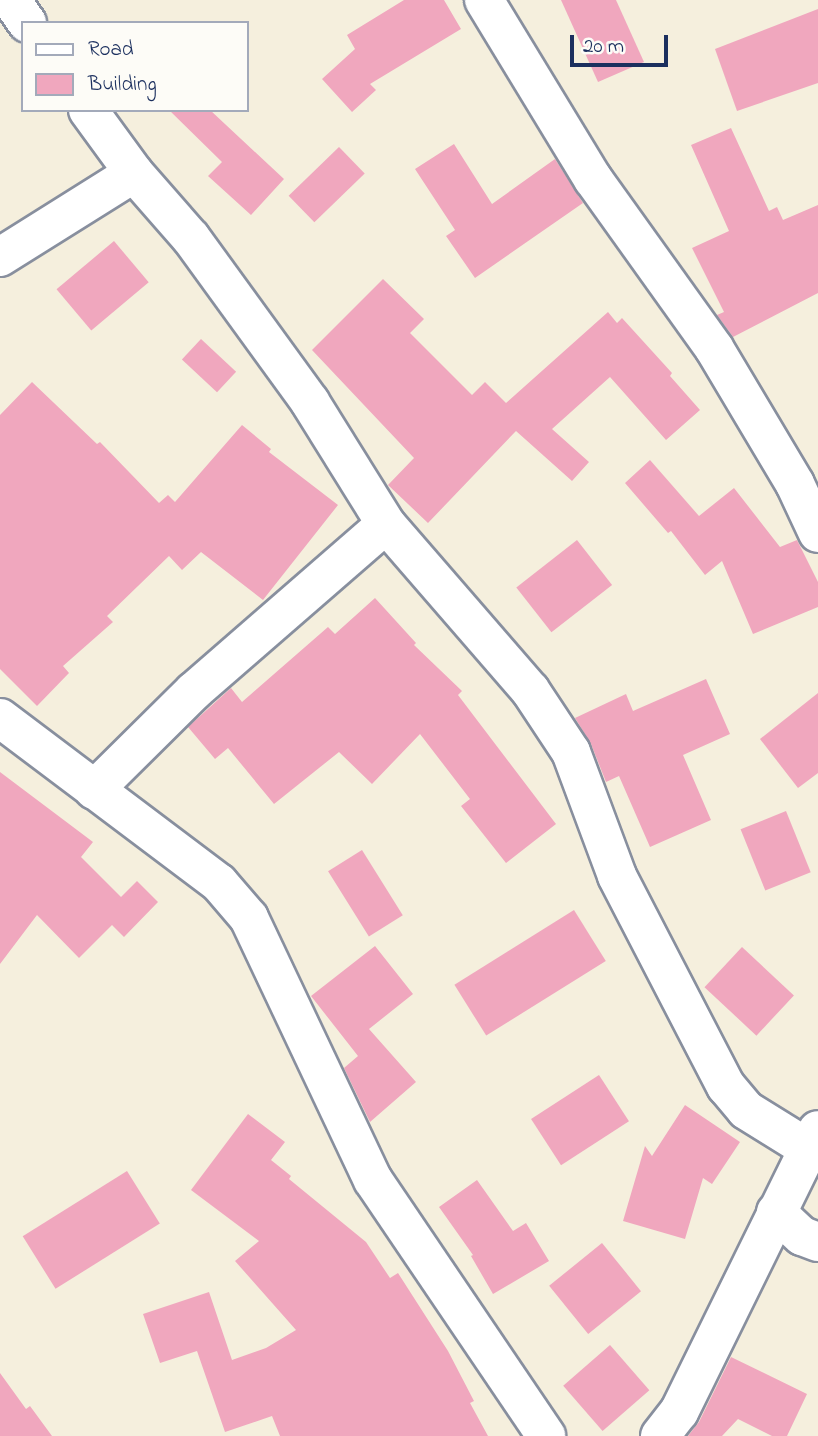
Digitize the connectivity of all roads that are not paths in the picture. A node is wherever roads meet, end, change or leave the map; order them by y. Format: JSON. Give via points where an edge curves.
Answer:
{"nodes":[{"id":1,"x":11,"y":0,"type":"edge"},
{"id":2,"x":484,"y":0,"type":"edge"},
{"id":3,"x":26,"y":21,"type":"edge"},
{"id":4,"x":89,"y":112,"type":"edge"},
{"id":5,"x":134,"y":173,"type":"junction"},
{"id":6,"x":0,"y":257,"type":"edge"},
{"id":7,"x":386,"y":524,"type":"junction"},
{"id":8,"x":818,"y":533,"type":"edge"},
{"id":9,"x":0,"y":718,"type":"edge"},
{"id":10,"x":94,"y":790,"type":"junction"},
{"id":11,"x":813,"y":1139,"type":"edge"},
{"id":12,"x":789,"y":1232,"type":"edge"},
{"id":13,"x":546,"y":1436,"type":"edge"},
{"id":14,"x":660,"y":1436,"type":"edge"}],
"edges":[{"from":1,"to":3,"type":"street"},
{"from":2,"to":8,"type":"street","via":[[593,179],[714,348],[795,484]]},
{"from":4,"to":5,"type":"street"},
{"from":5,"to":6,"type":"street"},
{"from":5,"to":7,"type":"street","via":[[191,238],[303,391]]},
{"from":7,"to":10,"type":"street","via":[[194,691]]},
{"from":7,"to":11,"type":"street","via":[[530,690],[571,752],[617,876],[726,1086],[746,1110]]},
{"from":9,"to":10,"type":"street"},
{"from":10,"to":13,"type":"street","via":[[219,883],[249,918],[373,1180]]},
{"from":11,"to":12,"type":"street"},
{"from":12,"to":14,"type":"street"}]}
